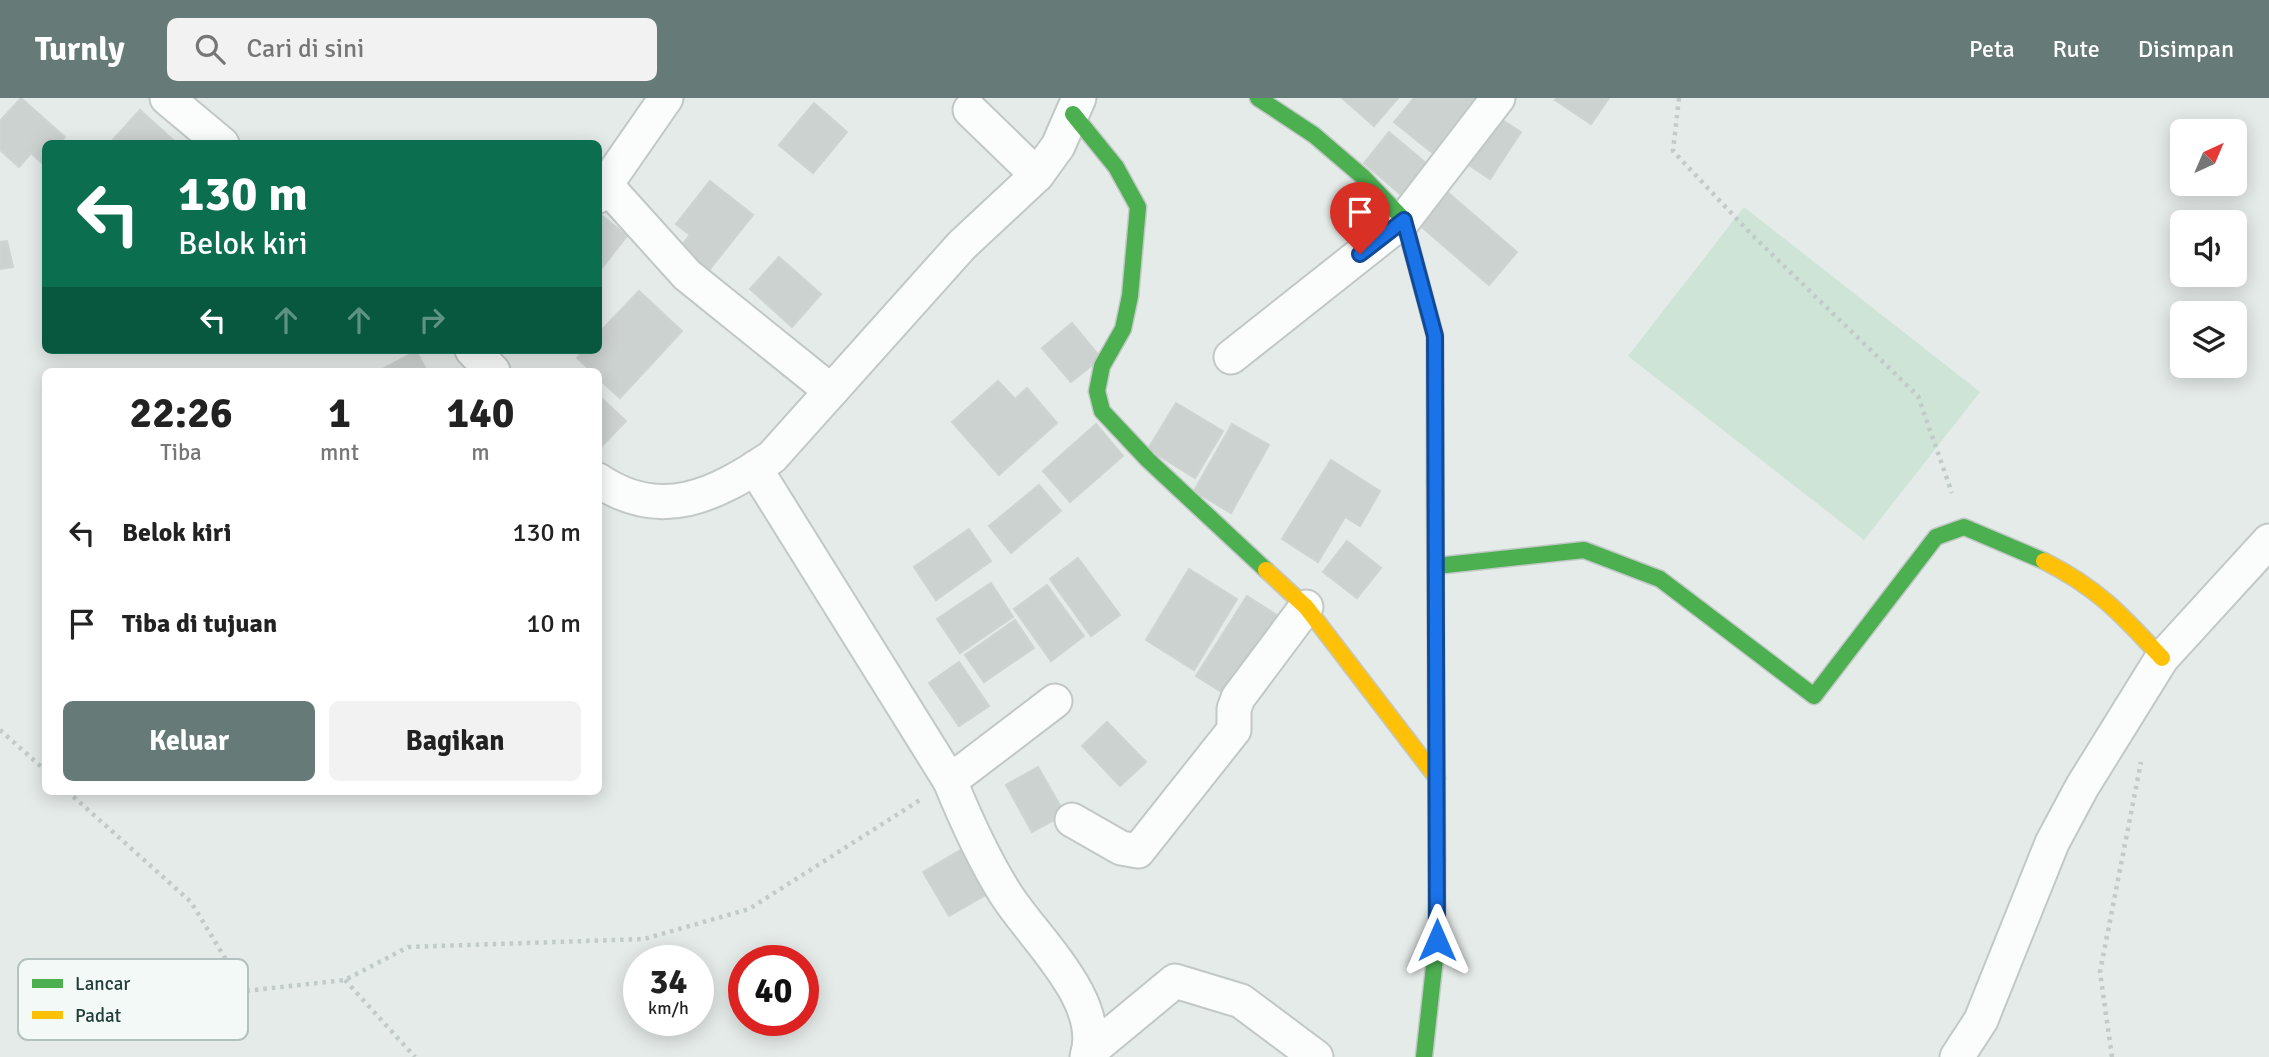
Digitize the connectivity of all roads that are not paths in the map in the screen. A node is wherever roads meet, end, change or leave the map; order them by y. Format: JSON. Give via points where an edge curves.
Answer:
{"nodes":[{"id":1,"x":167,"y":98,"type":"edge"},
{"id":2,"x":666,"y":98,"type":"edge"},
{"id":3,"x":1258,"y":98,"type":"edge"},
{"id":4,"x":1498,"y":98,"type":"edge"},
{"id":5,"x":1076,"y":106,"type":"edge"},
{"id":6,"x":970,"y":110,"type":"dead end"},
{"id":7,"x":217,"y":140,"type":"edge"},
{"id":8,"x":1037,"y":175,"type":"junction"},
{"id":9,"x":602,"y":190,"type":"edge"},
{"id":10,"x":1404,"y":220,"type":"junction"},
{"id":11,"x":1231,"y":358,"type":"dead end"},
{"id":12,"x":831,"y":391,"type":"junction"},
{"id":13,"x":755,"y":468,"type":"junction"},
{"id":14,"x":602,"y":483,"type":"edge"},
{"id":15,"x":2269,"y":541,"type":"edge"},
{"id":16,"x":1436,"y":566,"type":"junction"},
{"id":17,"x":1306,"y":607,"type":"junction"},
{"id":18,"x":2162,"y":658,"type":"junction"},
{"id":19,"x":1055,"y":701,"type":"dead end"},
{"id":20,"x":1437,"y":778,"type":"junction"},
{"id":21,"x":950,"y":781,"type":"junction"},
{"id":22,"x":1072,"y":820,"type":"dead end"},
{"id":23,"x":1087,"y":1055,"type":"edge"},
{"id":24,"x":1316,"y":1057,"type":"edge"},
{"id":25,"x":1424,"y":1057,"type":"edge"},
{"id":26,"x":1957,"y":1057,"type":"edge"}],
"edges":[{"from":1,"to":7,"type":"street"},
{"from":2,"to":9,"type":"street"},
{"from":3,"to":10,"type":"street","via":[[1314,135]]},
{"from":4,"to":10,"type":"street"},
{"from":5,"to":8,"type":"street","via":[[1058,146]]},
{"from":5,"to":17,"type":"street","via":[[1138,207],[1123,329],[1102,366],[1097,391],[1102,411],[1125,438]]},
{"from":6,"to":8,"type":"street"},
{"from":8,"to":12,"type":"street","via":[[992,214]]},
{"from":9,"to":12,"type":"street","via":[[687,275]]},
{"from":10,"to":11,"type":"street"},
{"from":10,"to":16,"type":"street","via":[[1435,336]]},
{"from":12,"to":13,"type":"street","via":[[772,457]]},
{"from":13,"to":14,"type":"street","via":[[734,483],[689,499],[647,502]]},
{"from":13,"to":21,"type":"street"},
{"from":15,"to":18,"type":"street"},
{"from":16,"to":18,"type":"street","via":[[1584,550],[1660,579],[1814,696],[1936,537],[1964,527],[2016,547],[2076,579],[2110,602]]},
{"from":16,"to":20,"type":"street"},
{"from":17,"to":20,"type":"street"},
{"from":17,"to":22,"type":"street","via":[[1238,698],[1234,730],[1138,850],[1121,848]]},
{"from":18,"to":26,"type":"street","via":[[2052,843],[1980,1020]]},
{"from":19,"to":21,"type":"street"},
{"from":20,"to":25,"type":"street","via":[[1437,940]]},
{"from":21,"to":23,"type":"street","via":[[1005,894],[1074,989],[1091,1032]]},
{"from":23,"to":24,"type":"street","via":[[1175,981],[1241,1001]]}]}
